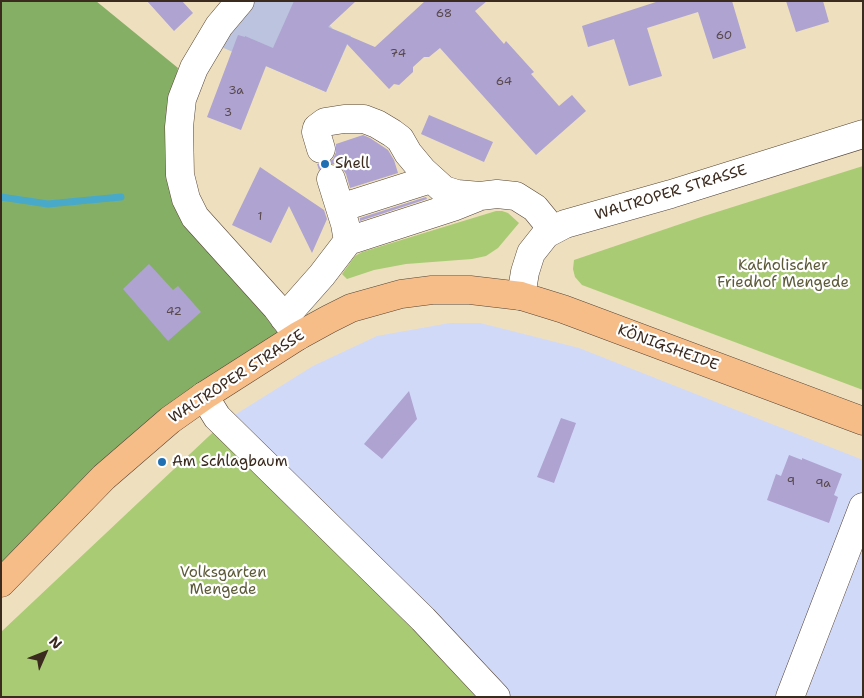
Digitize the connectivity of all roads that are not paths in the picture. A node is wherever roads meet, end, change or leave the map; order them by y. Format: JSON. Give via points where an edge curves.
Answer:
{"nodes":[{"id":1,"x":240,"y":1,"type":"edge"},
{"id":2,"x":863,"y":134,"type":"edge"},
{"id":3,"x":321,"y":149,"type":"dead end"},
{"id":4,"x":331,"y":179,"type":"dead end"},
{"id":5,"x":438,"y":184,"type":"junction"},
{"id":6,"x":480,"y":196,"type":"junction"},
{"id":7,"x":344,"y":224,"type":"junction"},
{"id":8,"x":553,"y":230,"type":"junction"},
{"id":9,"x":470,"y":290,"type":"joint"},
{"id":10,"x":521,"y":296,"type":"junction"},
{"id":11,"x":291,"y":327,"type":"junction"},
{"id":12,"x":204,"y":396,"type":"junction"},
{"id":13,"x":863,"y":421,"type":"edge"},
{"id":14,"x":863,"y":507,"type":"edge"},
{"id":15,"x":1,"y":583,"type":"edge"},
{"id":16,"x":496,"y":697,"type":"edge"},
{"id":17,"x":790,"y":697,"type":"edge"}],
"edges":[{"from":1,"to":11,"type":"street","via":[[219,26],[194,68],[182,99],[180,175],[195,217],[278,308]]},
{"from":2,"to":8,"type":"street","name":"WALTROPER STRASSE"},
{"from":3,"to":5,"type":"street","via":[[317,128],[326,122],[344,118],[364,119],[400,138],[423,171]]},
{"from":4,"to":7,"type":"street"},
{"from":5,"to":6,"type":"street","via":[[457,194]]},
{"from":5,"to":7,"type":"street"},
{"from":6,"to":7,"type":"street","via":[[453,207]]},
{"from":6,"to":8,"type":"street","via":[[516,196],[535,208]]},
{"from":7,"to":11,"type":"street","via":[[322,275]]},
{"from":8,"to":10,"type":"street","name":"WALTROPER STRASSE","via":[[532,253]]},
{"from":9,"to":10,"type":"main road","name":"KÖNIGSHEIDE"},
{"from":9,"to":11,"type":"main road","name":"WALTROPER STRASSE","via":[[401,294]]},
{"from":10,"to":13,"type":"main road","name":"KÖNIGSHEIDE"},
{"from":11,"to":12,"type":"main road","name":"WALTROPER STRASSE"},
{"from":12,"to":15,"type":"main road","name":"WALTROPER STRASSE","via":[[170,420],[104,477]]},
{"from":12,"to":16,"type":"street","via":[[217,417],[423,619]]},
{"from":14,"to":17,"type":"street"}]}
